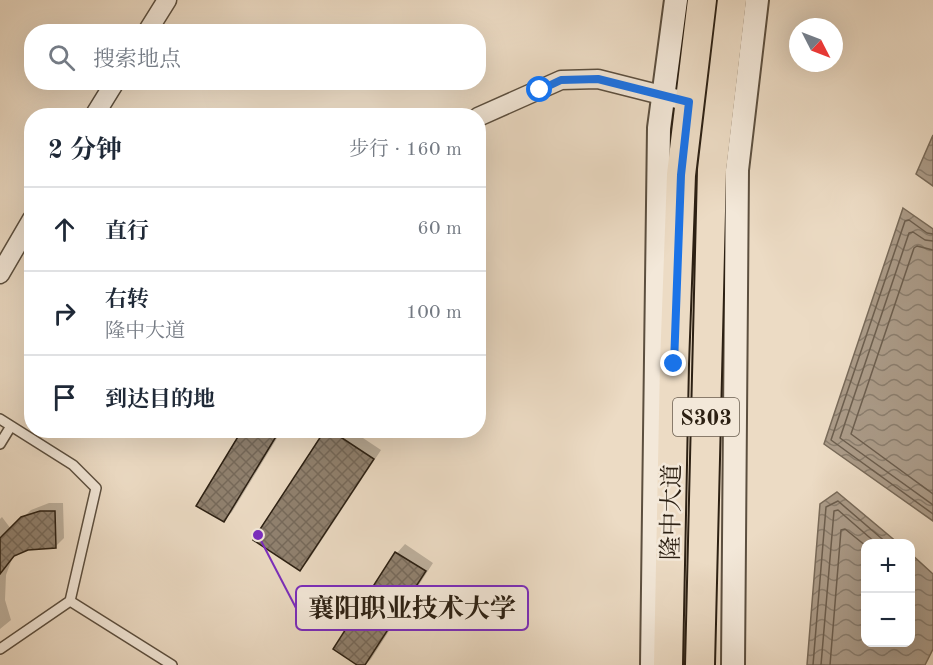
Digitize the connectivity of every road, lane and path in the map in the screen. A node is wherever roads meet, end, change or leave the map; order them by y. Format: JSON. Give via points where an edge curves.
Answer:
{"nodes":[{"id":1,"x":167,"y":0,"type":"edge"},
{"id":2,"x":676,"y":0,"type":"edge"},
{"id":3,"x":702,"y":0,"type":"edge"},
{"id":4,"x":732,"y":0,"type":"edge"},
{"id":5,"x":757,"y":0,"type":"edge"},
{"id":6,"x":152,"y":24,"type":"edge"},
{"id":7,"x":110,"y":90,"type":"edge"},
{"id":8,"x":676,"y":99,"type":"junction"},
{"id":9,"x":99,"y":108,"type":"edge"},
{"id":10,"x":486,"y":113,"type":"edge"},
{"id":11,"x":24,"y":233,"type":"edge"},
{"id":12,"x":0,"y":274,"type":"edge"},
{"id":13,"x":0,"y":419,"type":"edge"},
{"id":14,"x":11,"y":426,"type":"junction"},
{"id":15,"x":24,"y":434,"type":"edge"},
{"id":16,"x":30,"y":438,"type":"edge"},
{"id":17,"x":0,"y":444,"type":"edge"},
{"id":18,"x":70,"y":601,"type":"junction"},
{"id":19,"x":0,"y":649,"type":"edge"},
{"id":20,"x":660,"y":662,"type":"edge"},
{"id":21,"x":172,"y":665,"type":"edge"},
{"id":22,"x":700,"y":665,"type":"edge"},
{"id":23,"x":733,"y":665,"type":"edge"}],
"edges":[{"from":1,"to":6,"type":"street"},
{"from":2,"to":8,"type":"street"},
{"from":3,"to":8,"type":"main road","name":"隆中大道","number":"S303"},
{"from":4,"to":22,"type":"main road","name":"隆中大道","number":"S303","via":[[712,170]]},
{"from":5,"to":23,"type":"street","via":[[737,170]]},
{"from":7,"to":9,"type":"street"},
{"from":8,"to":10,"type":"street","via":[[598,79],[561,80]]},
{"from":8,"to":20,"type":"main road","name":"隆中大道","number":"S303","via":[[681,175]]},
{"from":11,"to":12,"type":"street"},
{"from":13,"to":14,"type":"lane"},
{"from":14,"to":15,"type":"lane"},
{"from":14,"to":17,"type":"lane"},
{"from":16,"to":18,"type":"lane","via":[[73,465],[96,488]]},
{"from":18,"to":19,"type":"lane"},
{"from":18,"to":21,"type":"lane"}]}
